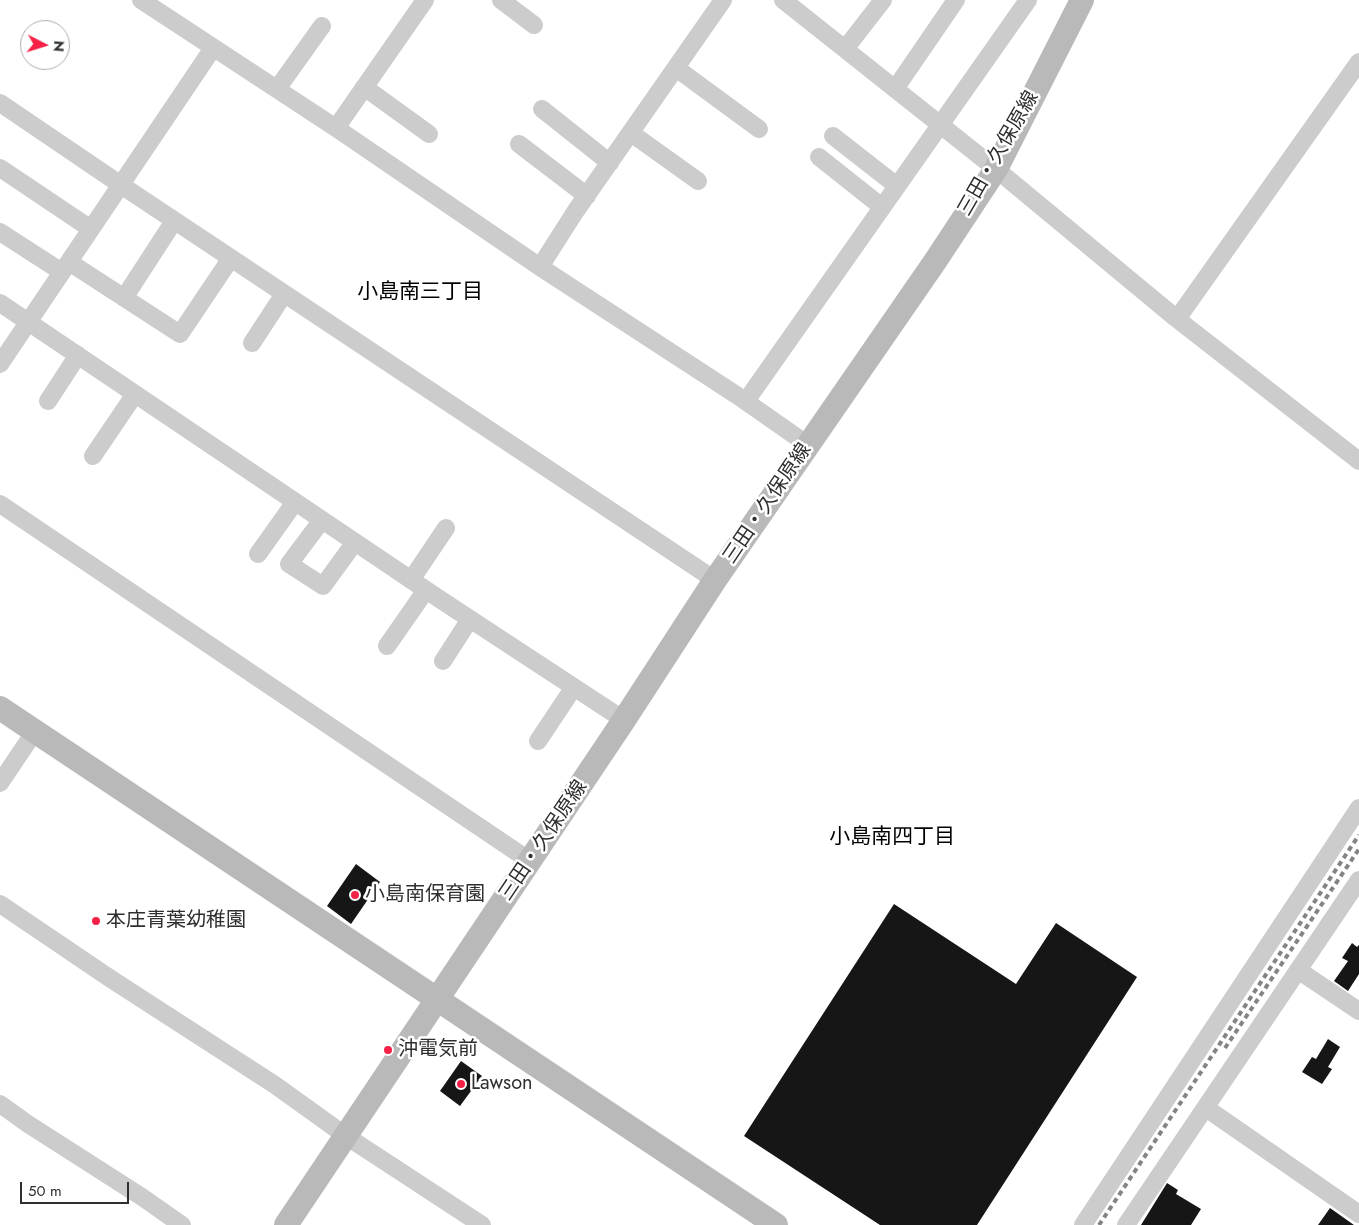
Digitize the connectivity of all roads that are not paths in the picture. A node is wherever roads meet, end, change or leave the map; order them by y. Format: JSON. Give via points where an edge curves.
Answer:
{"nodes":[{"id":1,"x":141,"y":0,"type":"edge"},
{"id":2,"x":425,"y":0,"type":"edge"},
{"id":3,"x":501,"y":0,"type":"edge"},
{"id":4,"x":723,"y":0,"type":"edge"},
{"id":5,"x":782,"y":0,"type":"edge"},
{"id":6,"x":882,"y":0,"type":"edge"},
{"id":7,"x":956,"y":0,"type":"edge"},
{"id":8,"x":1028,"y":0,"type":"edge"},
{"id":9,"x":1082,"y":0,"type":"edge"},
{"id":10,"x":804,"y":6,"type":"edge"},
{"id":11,"x":534,"y":24,"type":"dead end"},
{"id":12,"x":322,"y":26,"type":"dead end"},
{"id":13,"x":213,"y":48,"type":"junction"},
{"id":14,"x":845,"y":49,"type":"junction"},
{"id":15,"x":1359,"y":62,"type":"edge"},
{"id":16,"x":676,"y":68,"type":"junction"},
{"id":17,"x":364,"y":87,"type":"junction"},
{"id":18,"x":277,"y":89,"type":"junction"},
{"id":19,"x":895,"y":89,"type":"junction"},
{"id":20,"x":0,"y":103,"type":"edge"},
{"id":21,"x":542,"y":109,"type":"dead end"},
{"id":22,"x":940,"y":124,"type":"junction"},
{"id":23,"x":336,"y":128,"type":"junction"},
{"id":24,"x":759,"y":129,"type":"dead end"},
{"id":25,"x":631,"y":133,"type":"junction"},
{"id":26,"x":430,"y":134,"type":"dead end"},
{"id":27,"x":833,"y":136,"type":"dead end"},
{"id":28,"x":519,"y":144,"type":"dead end"},
{"id":29,"x":819,"y":156,"type":"dead end"},
{"id":30,"x":610,"y":163,"type":"junction"},
{"id":31,"x":0,"y":168,"type":"edge"},
{"id":32,"x":996,"y":169,"type":"junction"},
{"id":33,"x":698,"y":181,"type":"dead end"},
{"id":34,"x":121,"y":186,"type":"junction"},
{"id":35,"x":897,"y":186,"type":"junction"},
{"id":36,"x":587,"y":196,"type":"junction"},
{"id":37,"x":882,"y":207,"type":"junction"},
{"id":38,"x":174,"y":221,"type":"junction"},
{"id":39,"x":91,"y":229,"type":"junction"},
{"id":40,"x":0,"y":232,"type":"edge"},
{"id":41,"x":230,"y":258,"type":"junction"},
{"id":42,"x":65,"y":267,"type":"junction"},
{"id":43,"x":540,"y":267,"type":"junction"},
{"id":44,"x":284,"y":294,"type":"junction"},
{"id":45,"x":124,"y":298,"type":"junction"},
{"id":46,"x":0,"y":303,"type":"edge"},
{"id":47,"x":1177,"y":320,"type":"junction"},
{"id":48,"x":28,"y":321,"type":"junction"},
{"id":49,"x":252,"y":343,"type":"dead end"},
{"id":50,"x":78,"y":355,"type":"junction"},
{"id":51,"x":0,"y":364,"type":"edge"},
{"id":52,"x":135,"y":394,"type":"junction"},
{"id":53,"x":48,"y":401,"type":"dead end"},
{"id":54,"x":746,"y":401,"type":"junction"},
{"id":55,"x":808,"y":445,"type":"junction"},
{"id":56,"x":93,"y":456,"type":"dead end"},
{"id":57,"x":1359,"y":461,"type":"edge"},
{"id":58,"x":295,"y":502,"type":"junction"},
{"id":59,"x":0,"y":504,"type":"edge"},
{"id":60,"x":322,"y":520,"type":"junction"},
{"id":61,"x":446,"y":528,"type":"dead end"},
{"id":62,"x":355,"y":542,"type":"junction"},
{"id":63,"x":258,"y":554,"type":"dead end"},
{"id":64,"x":411,"y":580,"type":"junction"},
{"id":65,"x":715,"y":580,"type":"junction"},
{"id":66,"x":426,"y":590,"type":"junction"},
{"id":67,"x":470,"y":619,"type":"junction"},
{"id":68,"x":387,"y":646,"type":"dead end"},
{"id":69,"x":442,"y":661,"type":"dead end"},
{"id":70,"x":574,"y":688,"type":"junction"},
{"id":71,"x":0,"y":708,"type":"edge"},
{"id":72,"x":624,"y":720,"type":"junction"},
{"id":73,"x":35,"y":731,"type":"junction"},
{"id":74,"x":538,"y":741,"type":"dead end"},
{"id":75,"x":0,"y":783,"type":"edge"},
{"id":76,"x":1359,"y":808,"type":"edge"},
{"id":77,"x":530,"y":861,"type":"junction"},
{"id":78,"x":1359,"y":880,"type":"edge"},
{"id":79,"x":0,"y":904,"type":"edge"},
{"id":80,"x":1298,"y":970,"type":"junction"},
{"id":81,"x":438,"y":999,"type":"junction"},
{"id":82,"x":1359,"y":1011,"type":"edge"},
{"id":83,"x":0,"y":1104,"type":"edge"},
{"id":84,"x":1206,"y":1108,"type":"junction"},
{"id":85,"x":346,"y":1136,"type":"junction"},
{"id":86,"x":1359,"y":1214,"type":"edge"},
{"id":87,"x":182,"y":1225,"type":"edge"},
{"id":88,"x":286,"y":1225,"type":"edge"},
{"id":89,"x":482,"y":1225,"type":"edge"},
{"id":90,"x":776,"y":1225,"type":"edge"},
{"id":91,"x":1083,"y":1225,"type":"edge"},
{"id":92,"x":1126,"y":1225,"type":"edge"}],
"edges":[{"from":1,"to":13,"type":"street"},
{"from":2,"to":17,"type":"street"},
{"from":3,"to":11,"type":"street"},
{"from":4,"to":16,"type":"street"},
{"from":5,"to":10,"type":"street"},
{"from":6,"to":14,"type":"street"},
{"from":7,"to":19,"type":"street"},
{"from":8,"to":22,"type":"street"},
{"from":9,"to":32,"type":"street","name":"三田・久保原線"},
{"from":10,"to":14,"type":"street"},
{"from":12,"to":18,"type":"street"},
{"from":13,"to":18,"type":"street"},
{"from":13,"to":34,"type":"street"},
{"from":14,"to":19,"type":"street"},
{"from":15,"to":47,"type":"street"},
{"from":16,"to":24,"type":"street"},
{"from":16,"to":25,"type":"street"},
{"from":17,"to":23,"type":"street"},
{"from":17,"to":26,"type":"street"},
{"from":18,"to":23,"type":"street"},
{"from":19,"to":22,"type":"street"},
{"from":20,"to":34,"type":"street"},
{"from":21,"to":30,"type":"street"},
{"from":22,"to":32,"type":"street"},
{"from":22,"to":35,"type":"street"},
{"from":23,"to":43,"type":"street"},
{"from":25,"to":30,"type":"street"},
{"from":25,"to":33,"type":"street"},
{"from":27,"to":35,"type":"street"},
{"from":28,"to":36,"type":"street"},
{"from":29,"to":37,"type":"street"},
{"from":30,"to":36,"type":"street"},
{"from":31,"to":39,"type":"street"},
{"from":32,"to":47,"type":"street"},
{"from":32,"to":55,"type":"street","name":"三田・久保原線"},
{"from":34,"to":38,"type":"street"},
{"from":34,"to":39,"type":"street"},
{"from":35,"to":37,"type":"street"},
{"from":36,"to":43,"type":"street"},
{"from":37,"to":54,"type":"street"},
{"from":38,"to":41,"type":"street"},
{"from":38,"to":45,"type":"street"},
{"from":39,"to":42,"type":"street"},
{"from":40,"to":42,"type":"street"},
{"from":41,"to":44,"type":"street"},
{"from":41,"to":45,"type":"street","via":[[180,334]]},
{"from":42,"to":45,"type":"street"},
{"from":42,"to":48,"type":"street"},
{"from":43,"to":54,"type":"street"},
{"from":44,"to":49,"type":"street"},
{"from":44,"to":65,"type":"street"},
{"from":46,"to":48,"type":"street"},
{"from":47,"to":57,"type":"street"},
{"from":48,"to":50,"type":"street"},
{"from":48,"to":51,"type":"street"},
{"from":50,"to":52,"type":"street"},
{"from":50,"to":53,"type":"street"},
{"from":52,"to":56,"type":"street"},
{"from":52,"to":58,"type":"street"},
{"from":54,"to":55,"type":"street"},
{"from":55,"to":65,"type":"street","name":"三田・久保原線"},
{"from":58,"to":60,"type":"street"},
{"from":58,"to":63,"type":"street"},
{"from":59,"to":77,"type":"street"},
{"from":60,"to":62,"type":"street"},
{"from":60,"to":62,"type":"street","via":[[289,564],[323,586]]},
{"from":61,"to":64,"type":"street"},
{"from":62,"to":64,"type":"street"},
{"from":64,"to":66,"type":"street"},
{"from":65,"to":72,"type":"street","name":"三田・久保原線"},
{"from":66,"to":67,"type":"street"},
{"from":66,"to":68,"type":"street"},
{"from":67,"to":69,"type":"street"},
{"from":67,"to":70,"type":"street"},
{"from":70,"to":72,"type":"street"},
{"from":70,"to":74,"type":"street"},
{"from":71,"to":73,"type":"street"},
{"from":72,"to":77,"type":"street","name":"三田・久保原線"},
{"from":73,"to":75,"type":"street"},
{"from":73,"to":81,"type":"street"},
{"from":76,"to":91,"type":"street"},
{"from":77,"to":81,"type":"street","name":"三田・久保原線"},
{"from":78,"to":80,"type":"street"},
{"from":79,"to":85,"type":"street","via":[[276,1085]]},
{"from":80,"to":82,"type":"street"},
{"from":80,"to":84,"type":"street"},
{"from":81,"to":85,"type":"street","name":"三田・久保原線"},
{"from":81,"to":90,"type":"street"},
{"from":83,"to":87,"type":"street"},
{"from":84,"to":86,"type":"street"},
{"from":84,"to":92,"type":"street"},
{"from":85,"to":88,"type":"street","name":"三田・久保原線"},
{"from":85,"to":89,"type":"street"}]}
